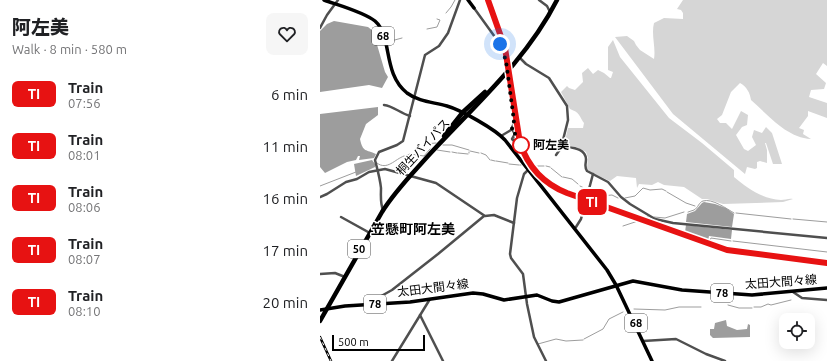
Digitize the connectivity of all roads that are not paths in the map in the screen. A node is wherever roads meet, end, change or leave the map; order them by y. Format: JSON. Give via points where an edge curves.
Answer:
{"nodes":[{"id":1,"x":324,"y":0,"type":"edge"},
{"id":2,"x":329,"y":0,"type":"edge"},
{"id":3,"x":460,"y":0,"type":"edge"},
{"id":4,"x":468,"y":0,"type":"edge"},
{"id":5,"x":539,"y":0,"type":"edge"},
{"id":6,"x":556,"y":0,"type":"edge"},
{"id":7,"x":336,"y":2,"type":"edge"},
{"id":8,"x":474,"y":8,"type":"joint"},
{"id":9,"x":550,"y":12,"type":"junction"},
{"id":10,"x":320,"y":28,"type":"edge"},
{"id":11,"x":519,"y":57,"type":"junction"},
{"id":12,"x":493,"y":86,"type":"junction"},
{"id":13,"x":414,"y":97,"type":"junction"},
{"id":14,"x":384,"y":105,"type":"dead end"},
{"id":15,"x":466,"y":114,"type":"junction"},
{"id":16,"x":410,"y":116,"type":"junction"},
{"id":17,"x":502,"y":136,"type":"junction"},
{"id":18,"x":562,"y":146,"type":"junction"},
{"id":19,"x":556,"y":156,"type":"dead end"},
{"id":20,"x":529,"y":169,"type":"junction"},
{"id":21,"x":378,"y":170,"type":"junction"},
{"id":22,"x":593,"y":174,"type":"junction"},
{"id":23,"x":409,"y":175,"type":"junction"},
{"id":24,"x":320,"y":196,"type":"edge"},
{"id":25,"x":383,"y":209,"type":"junction"},
{"id":26,"x":340,"y":216,"type":"dead end"},
{"id":27,"x":484,"y":216,"type":"junction"},
{"id":28,"x":514,"y":223,"type":"junction"},
{"id":29,"x":576,"y":227,"type":"junction"},
{"id":30,"x":369,"y":233,"type":"junction"},
{"id":31,"x":827,"y":238,"type":"edge"},
{"id":32,"x":320,"y":274,"type":"edge"},
{"id":33,"x":344,"y":277,"type":"junction"},
{"id":34,"x":617,"y":284,"type":"junction"},
{"id":35,"x":827,"y":288,"type":"edge"},
{"id":36,"x":793,"y":292,"type":"junction"},
{"id":37,"x":526,"y":296,"type":"junction"},
{"id":38,"x":430,"y":299,"type":"junction"},
{"id":39,"x":827,"y":300,"type":"edge"},
{"id":40,"x":366,"y":305,"type":"junction"},
{"id":41,"x":324,"y":309,"type":"edge"},
{"id":42,"x":420,"y":315,"type":"junction"},
{"id":43,"x":320,"y":317,"type":"edge"},
{"id":44,"x":320,"y":321,"type":"edge"},
{"id":45,"x":644,"y":341,"type":"junction"},
{"id":46,"x":392,"y":361,"type":"edge"},
{"id":47,"x":443,"y":361,"type":"edge"},
{"id":48,"x":546,"y":361,"type":"edge"},
{"id":49,"x":653,"y":361,"type":"edge"},
{"id":50,"x":725,"y":361,"type":"edge"}],
"edges":[{"from":1,"to":7,"type":"main road","number":"68"},
{"from":2,"to":7,"type":"main road","number":"68"},
{"from":3,"to":13,"type":"street","via":[[448,33],[439,46],[425,55]]},
{"from":4,"to":8,"type":"main road"},
{"from":5,"to":9,"type":"street"},
{"from":6,"to":9,"type":"highway","number":"50"},
{"from":7,"to":10,"type":"street"},
{"from":7,"to":13,"type":"main road","number":"68","via":[[369,16],[380,24],[385,34],[395,76]]},
{"from":8,"to":17,"type":"street","via":[[504,53],[514,121],[512,129]]},
{"from":9,"to":11,"type":"highway","number":"50"},
{"from":11,"to":12,"type":"highway","number":"50"},
{"from":11,"to":18,"type":"street","via":[[549,78],[566,103],[568,115]]},
{"from":12,"to":15,"type":"highway","number":"50"},
{"from":12,"to":15,"type":"highway","number":"50"},
{"from":13,"to":15,"type":"main road","number":"68"},
{"from":13,"to":16,"type":"street"},
{"from":14,"to":16,"type":"street"},
{"from":15,"to":17,"type":"main road","number":"68","via":[[494,128]]},
{"from":15,"to":23,"type":"highway","name":"桐生バイパス","number":"50"},
{"from":15,"to":23,"type":"highway","name":"桐生バイパス","number":"50"},
{"from":16,"to":21,"type":"street","via":[[402,142],[378,154],[375,161]]},
{"from":17,"to":20,"type":"main road","number":"68"},
{"from":18,"to":19,"type":"street"},
{"from":18,"to":22,"type":"street","via":[[584,152],[586,169]]},
{"from":20,"to":28,"type":"street","via":[[523,175]]},
{"from":20,"to":29,"type":"main road","number":"68"},
{"from":20,"to":34,"type":"main road","number":"68"},
{"from":21,"to":23,"type":"street","via":[[385,169]]},
{"from":21,"to":24,"type":"street","via":[[346,182]]},
{"from":21,"to":25,"type":"street"},
{"from":22,"to":29,"type":"street","via":[[581,219]]},
{"from":22,"to":31,"type":"street","via":[[608,182],[628,204],[661,221]]},
{"from":23,"to":25,"type":"highway","name":"桐生バイパス","number":"50","via":[[395,190]]},
{"from":23,"to":27,"type":"street","via":[[436,183]]},
{"from":25,"to":30,"type":"highway","name":"桐生バイパス","number":"50"},
{"from":26,"to":30,"type":"street"},
{"from":27,"to":28,"type":"street","via":[[494,215]]},
{"from":27,"to":40,"type":"street","via":[[392,290]]},
{"from":28,"to":37,"type":"street","via":[[510,255],[523,274]]},
{"from":29,"to":34,"type":"main road","number":"68","via":[[609,269]]},
{"from":30,"to":33,"type":"highway","name":"桐生バイパス","number":"50"},
{"from":32,"to":33,"type":"street","via":[[333,273]]},
{"from":33,"to":41,"type":"highway","name":"桐生バイパス","number":"50"},
{"from":34,"to":36,"type":"main road","name":"太田大間々線","number":"78","via":[[638,281],[682,290],[752,295]]},
{"from":34,"to":37,"type":"main road","name":"太田大間々線","number":"78","via":[[561,302],[538,295]]},
{"from":34,"to":45,"type":"main road","number":"68"},
{"from":35,"to":36,"type":"main road","name":"太田大間々線","number":"78"},
{"from":36,"to":39,"type":"street","via":[[802,298]]},
{"from":37,"to":38,"type":"main road","name":"太田大間々線","number":"78","via":[[503,300],[476,293]]},
{"from":37,"to":48,"type":"street","via":[[536,342]]},
{"from":38,"to":40,"type":"main road","name":"太田大間々線","number":"78"},
{"from":38,"to":42,"type":"street"},
{"from":40,"to":41,"type":"main road","name":"太田大間々線","number":"78"},
{"from":41,"to":43,"type":"highway","name":"桐生バイパス","number":"50"},
{"from":41,"to":44,"type":"highway","name":"桐生バイパス","number":"50"},
{"from":42,"to":46,"type":"street"},
{"from":42,"to":47,"type":"street"},
{"from":45,"to":49,"type":"main road","number":"68"},
{"from":45,"to":50,"type":"street","via":[[676,339]]}]}
